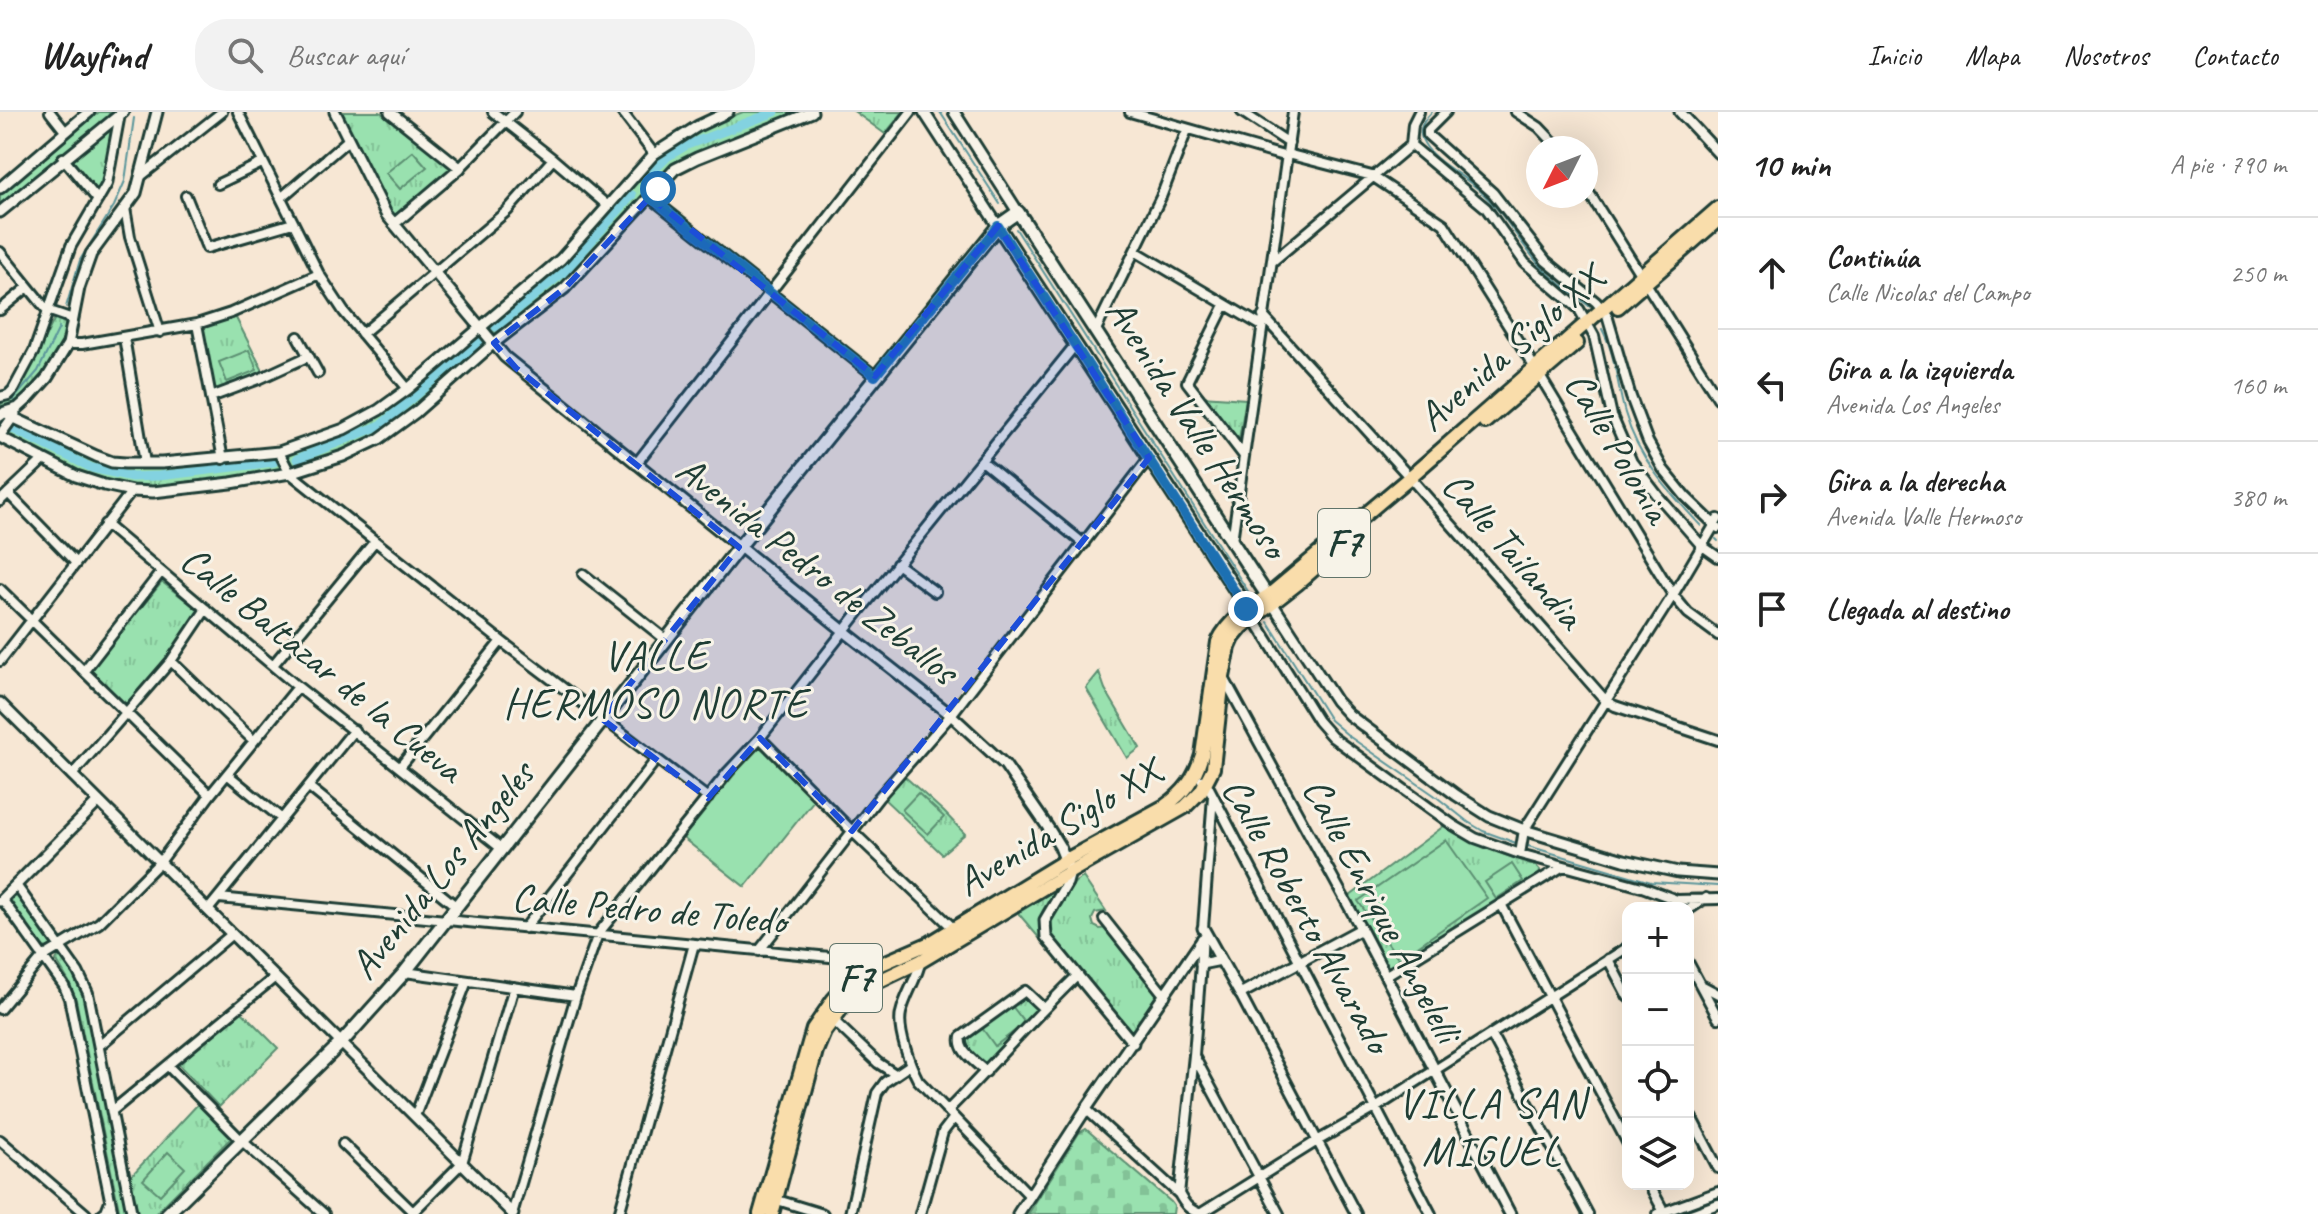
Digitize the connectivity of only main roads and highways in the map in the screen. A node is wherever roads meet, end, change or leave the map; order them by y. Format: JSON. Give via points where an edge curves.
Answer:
{"nodes":[{"id":1,"x":1718,"y":208,"type":"edge"},
{"id":2,"x":1018,"y":212,"type":"joint"},
{"id":3,"x":1718,"y":220,"type":"edge"},
{"id":4,"x":998,"y":226,"type":"junction"},
{"id":5,"x":1644,"y":280,"type":"junction"},
{"id":6,"x":1270,"y":600,"type":"junction"},
{"id":7,"x":1250,"y":613,"type":"junction"},
{"id":8,"x":1200,"y":779,"type":"junction"},
{"id":9,"x":1068,"y":866,"type":"junction"},
{"id":10,"x":919,"y":954,"type":"junction"},
{"id":11,"x":867,"y":977,"type":"junction"},
{"id":12,"x":771,"y":1198,"type":"junction"},
{"id":13,"x":167,"y":1214,"type":"edge"},
{"id":14,"x":760,"y":1214,"type":"edge"},
{"id":15,"x":772,"y":1214,"type":"edge"}],
"edges":[{"from":1,"to":5,"type":"highway","name":"Avenida Siglo XX","number":"F7"},
{"from":2,"to":4,"type":"main road","name":"Avenida Los Angeles"},
{"from":2,"to":6,"type":"main road","name":"Avenida Valle Hermoso"},
{"from":3,"to":5,"type":"highway","name":"Avenida Siglo XX","number":"F7"},
{"from":4,"to":7,"type":"main road","name":"Avenida Valle Hermoso"},
{"from":4,"to":13,"type":"main road","name":"Avenida Los Angeles","via":[[405,972],[342,1042]]},
{"from":5,"to":6,"type":"highway","name":"Avenida Siglo XX","number":"F7"},
{"from":6,"to":7,"type":"highway","name":"Avenida Siglo XX","number":"F7"},
{"from":7,"to":8,"type":"highway","name":"Avenida Siglo XX","number":"F7","via":[[1229,647],[1215,761]]},
{"from":7,"to":8,"type":"highway","name":"Avenida Siglo XX","number":"F7","via":[[1224,629],[1218,642]]},
{"from":8,"to":9,"type":"highway","name":"Avenida Siglo XX","number":"F7"},
{"from":9,"to":10,"type":"highway","name":"Avenida Siglo XX","number":"F7"},
{"from":9,"to":10,"type":"highway","name":"Avenida Siglo XX","number":"F7","via":[[953,928]]},
{"from":10,"to":11,"type":"highway","name":"Avenida Siglo XX","number":"F7"},
{"from":11,"to":12,"type":"highway","name":"Avenida Siglo XX","number":"F7","via":[[824,1032]]},
{"from":11,"to":12,"type":"highway","name":"Avenida Siglo XX","number":"F7","via":[[849,982],[813,1029]]},
{"from":12,"to":14,"type":"highway","name":"Avenida Siglo XX","number":"F7"},
{"from":12,"to":15,"type":"highway","name":"Avenida Siglo XX","number":"F7"}]}
